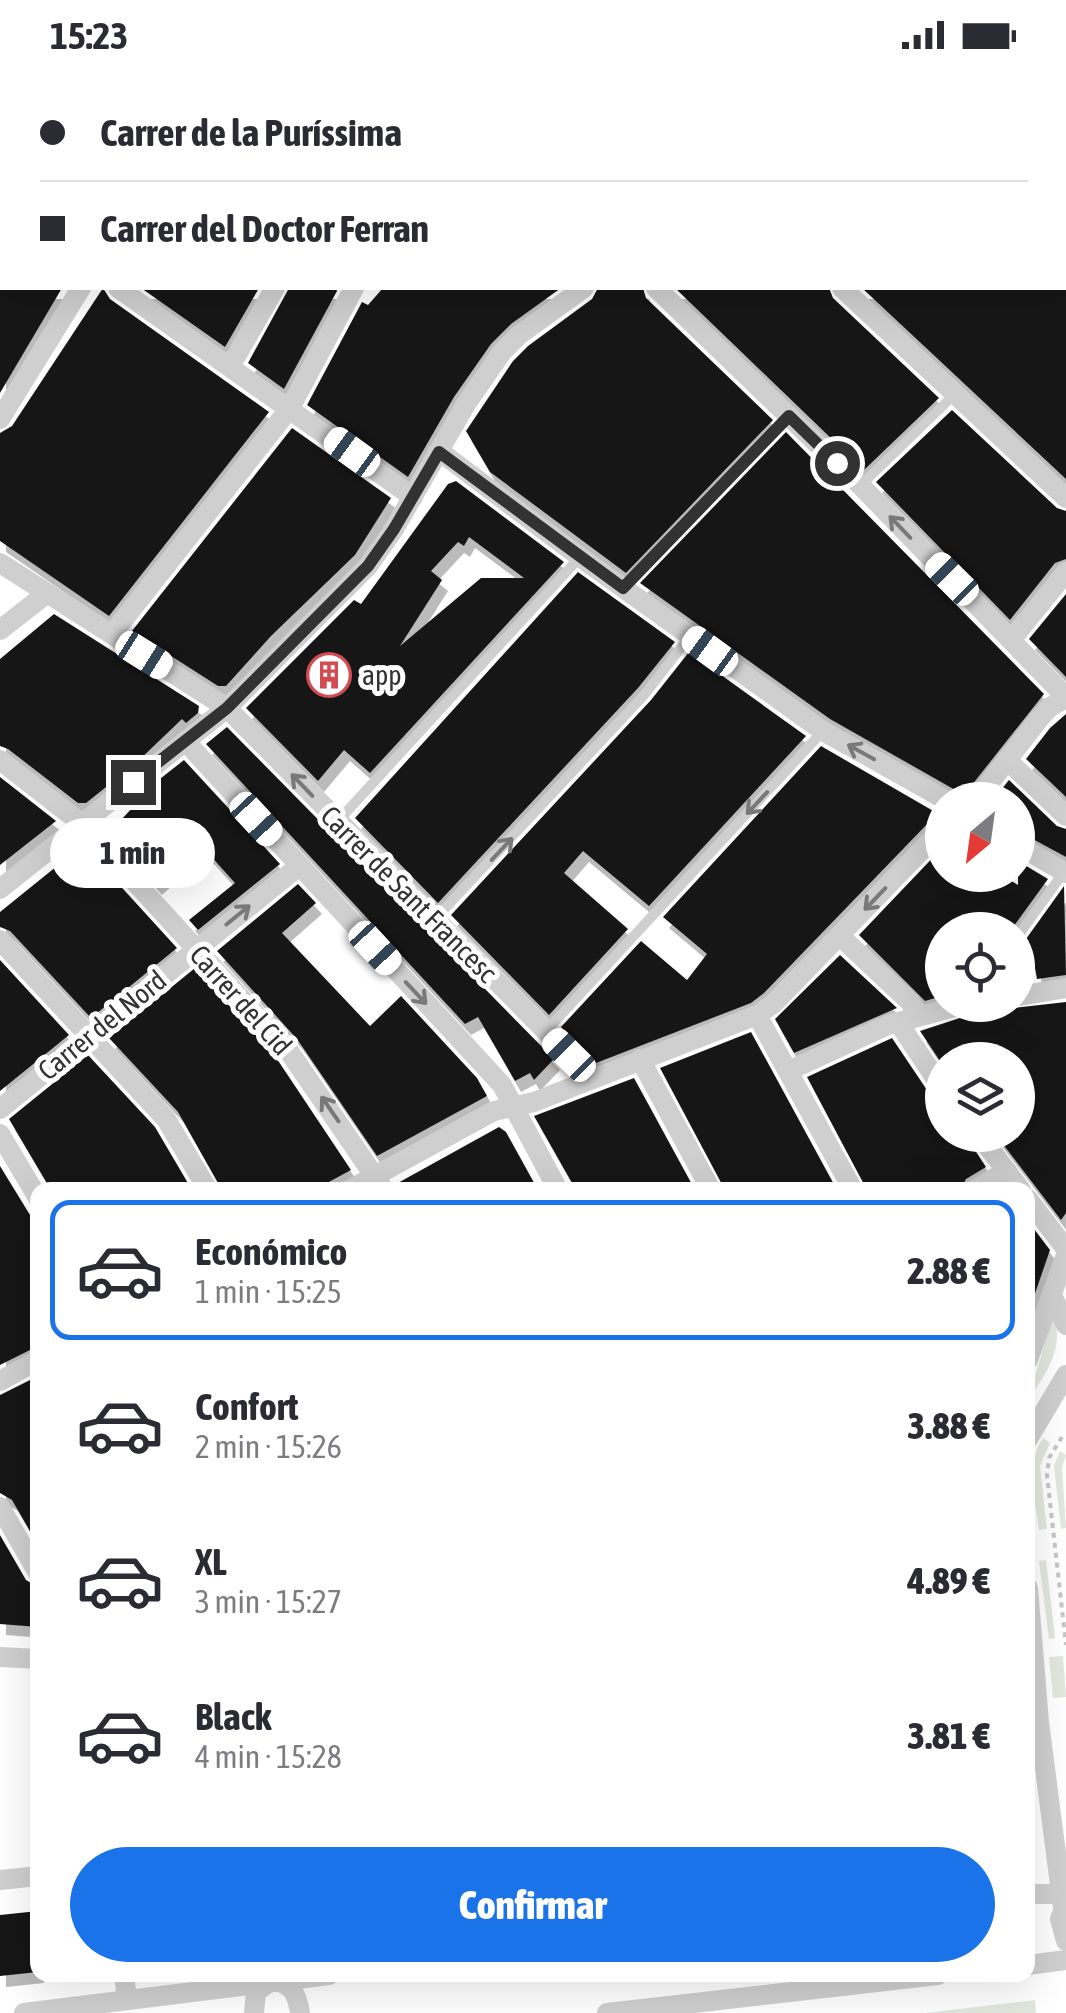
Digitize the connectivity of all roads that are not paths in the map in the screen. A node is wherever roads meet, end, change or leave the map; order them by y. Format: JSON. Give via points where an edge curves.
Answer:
{"nodes":[{"id":1,"x":80,"y":290,"type":"edge"},
{"id":2,"x":121,"y":290,"type":"edge"},
{"id":3,"x":273,"y":290,"type":"edge"},
{"id":4,"x":353,"y":290,"type":"edge"},
{"id":5,"x":581,"y":290,"type":"edge"},
{"id":6,"x":658,"y":290,"type":"edge"},
{"id":7,"x":844,"y":290,"type":"edge"},
{"id":8,"x":230,"y":365,"type":"junction"},
{"id":9,"x":956,"y":393,"type":"junction"},
{"id":10,"x":290,"y":408,"type":"junction"},
{"id":11,"x":789,"y":416,"type":"junction"},
{"id":12,"x":0,"y":418,"type":"edge"},
{"id":13,"x":439,"y":452,"type":"junction"},
{"id":14,"x":861,"y":486,"type":"junction"},
{"id":15,"x":413,"y":497,"type":"junction"},
{"id":16,"x":1066,"y":498,"type":"edge"},
{"id":17,"x":580,"y":558,"type":"junction"},
{"id":18,"x":0,"y":563,"type":"edge"},
{"id":19,"x":1066,"y":572,"type":"edge"},
{"id":20,"x":623,"y":588,"type":"junction"},
{"id":21,"x":46,"y":594,"type":"junction"},
{"id":22,"x":0,"y":630,"type":"edge"},
{"id":23,"x":112,"y":634,"type":"junction"},
{"id":24,"x":690,"y":636,"type":"junction"},
{"id":25,"x":1011,"y":640,"type":"junction"},
{"id":26,"x":1066,"y":698,"type":"edge"},
{"id":27,"x":227,"y":708,"type":"junction"},
{"id":28,"x":823,"y":731,"type":"junction"},
{"id":29,"x":184,"y":741,"type":"junction"},
{"id":30,"x":0,"y":760,"type":"edge"},
{"id":31,"x":1007,"y":760,"type":"junction"},
{"id":32,"x":990,"y":782,"type":"edge"},
{"id":33,"x":925,"y":788,"type":"edge"},
{"id":34,"x":1066,"y":816,"type":"edge"},
{"id":35,"x":338,"y":822,"type":"junction"},
{"id":36,"x":81,"y":823,"type":"junction"},
{"id":37,"x":925,"y":848,"type":"edge"},
{"id":38,"x":1035,"y":855,"type":"edge"},
{"id":39,"x":299,"y":866,"type":"junction"},
{"id":40,"x":1065,"y":873,"type":"edge"},
{"id":41,"x":0,"y":889,"type":"edge"},
{"id":42,"x":1035,"y":913,"type":"edge"},
{"id":43,"x":435,"y":920,"type":"junction"},
{"id":44,"x":840,"y":936,"type":"junction"},
{"id":45,"x":0,"y":940,"type":"edge"},
{"id":46,"x":195,"y":949,"type":"junction"},
{"id":47,"x":1066,"y":988,"type":"edge"},
{"id":48,"x":1035,"y":993,"type":"edge"},
{"id":49,"x":925,"y":1014,"type":"edge"},
{"id":50,"x":758,"y":1015,"type":"junction"},
{"id":51,"x":907,"y":1019,"type":"junction"},
{"id":52,"x":546,"y":1032,"type":"junction"},
{"id":53,"x":89,"y":1034,"type":"junction"},
{"id":54,"x":925,"y":1054,"type":"edge"},
{"id":55,"x":640,"y":1059,"type":"junction"},
{"id":56,"x":788,"y":1071,"type":"junction"},
{"id":57,"x":592,"y":1078,"type":"junction"},
{"id":58,"x":511,"y":1105,"type":"junction"},
{"id":59,"x":0,"y":1109,"type":"edge"},
{"id":60,"x":0,"y":1134,"type":"edge"},
{"id":61,"x":992,"y":1152,"type":"edge"},
{"id":62,"x":1007,"y":1172,"type":"junction"},
{"id":63,"x":203,"y":1182,"type":"edge"},
{"id":64,"x":379,"y":1182,"type":"edge"},
{"id":65,"x":382,"y":1182,"type":"edge"},
{"id":66,"x":554,"y":1182,"type":"edge"},
{"id":67,"x":707,"y":1182,"type":"edge"},
{"id":68,"x":849,"y":1182,"type":"edge"},
{"id":69,"x":989,"y":1182,"type":"edge"},
{"id":70,"x":1015,"y":1182,"type":"edge"},
{"id":71,"x":30,"y":1185,"type":"edge"},
{"id":72,"x":1035,"y":1209,"type":"edge"},
{"id":73,"x":1066,"y":1252,"type":"edge"},
{"id":74,"x":1052,"y":1296,"type":"junction"},
{"id":75,"x":1066,"y":1324,"type":"edge"},
{"id":76,"x":1035,"y":1341,"type":"edge"},
{"id":77,"x":30,"y":1364,"type":"edge"},
{"id":78,"x":1066,"y":1376,"type":"edge"},
{"id":79,"x":0,"y":1381,"type":"edge"},
{"id":80,"x":1035,"y":1428,"type":"edge"},
{"id":81,"x":0,"y":1507,"type":"edge"},
{"id":82,"x":30,"y":1559,"type":"edge"},
{"id":83,"x":0,"y":1657,"type":"edge"},
{"id":84,"x":30,"y":1659,"type":"edge"},
{"id":85,"x":1035,"y":1733,"type":"edge"},
{"id":86,"x":30,"y":1877,"type":"edge"},
{"id":87,"x":0,"y":1880,"type":"edge"},
{"id":88,"x":1035,"y":1895,"type":"edge"},
{"id":89,"x":1064,"y":1900,"type":"edge"},
{"id":90,"x":1066,"y":1941,"type":"edge"},
{"id":91,"x":1066,"y":1960,"type":"edge"},
{"id":92,"x":1035,"y":1964,"type":"edge"},
{"id":93,"x":125,"y":1982,"type":"edge"},
{"id":94,"x":263,"y":1982,"type":"edge"},
{"id":95,"x":270,"y":1982,"type":"edge"},
{"id":96,"x":275,"y":1982,"type":"edge"},
{"id":97,"x":877,"y":1982,"type":"edge"},
{"id":98,"x":127,"y":1998,"type":"junction"},
{"id":99,"x":24,"y":2013,"type":"edge"},
{"id":100,"x":254,"y":2013,"type":"edge"},
{"id":101,"x":300,"y":2013,"type":"edge"},
{"id":102,"x":607,"y":2013,"type":"edge"}],
"edges":[{"from":1,"to":12,"type":"street"},
{"from":2,"to":8,"type":"street"},
{"from":3,"to":8,"type":"street"},
{"from":4,"to":10,"type":"street"},
{"from":5,"to":13,"type":"street","via":[[502,352]]},
{"from":6,"to":11,"type":"street"},
{"from":7,"to":9,"type":"street"},
{"from":8,"to":10,"type":"street"},
{"from":9,"to":14,"type":"lane"},
{"from":9,"to":16,"type":"street"},
{"from":10,"to":15,"type":"street"},
{"from":10,"to":23,"type":"street"},
{"from":11,"to":14,"type":"street"},
{"from":11,"to":20,"type":"lane"},
{"from":13,"to":15,"type":"street"},
{"from":13,"to":17,"type":"street"},
{"from":25,"to":14,"type":"street","one_way":true},
{"from":15,"to":27,"type":"street","via":[[368,566]]},
{"from":17,"to":20,"type":"street"},
{"from":17,"to":35,"type":"lane"},
{"from":18,"to":21,"type":"street","name":"Carrer de Sant Francesc"},
{"from":19,"to":25,"type":"street"},
{"from":20,"to":24,"type":"street"},
{"from":21,"to":22,"type":"street"},
{"from":21,"to":23,"type":"street","name":"Carrer de Sant Francesc"},
{"from":23,"to":27,"type":"street","name":"Carrer de Sant Francesc"},
{"from":24,"to":28,"type":"street"},
{"from":43,"to":24,"type":"lane","one_way":true,"via":[[645,694]]},
{"from":25,"to":26,"type":"street"},
{"from":26,"to":31,"type":"street","via":[[1050,707]]},
{"from":27,"to":29,"type":"street"},
{"from":35,"to":27,"type":"street","name":"Carrer de Sant Francesc","one_way":true},
{"from":33,"to":28,"type":"street","one_way":true},
{"from":28,"to":52,"type":"lane","one_way":true},
{"from":29,"to":36,"type":"street"},
{"from":29,"to":39,"type":"street"},
{"from":30,"to":36,"type":"street","name":"Carrer del Cid"},
{"from":31,"to":32,"type":"street"},
{"from":31,"to":34,"type":"street"},
{"from":35,"to":43,"type":"street","name":"Carrer de Sant Francesc"},
{"from":36,"to":41,"type":"street"},
{"from":36,"to":46,"type":"street","name":"Carrer del Cid"},
{"from":37,"to":44,"type":"street","one_way":true},
{"from":38,"to":40,"type":"street"},
{"from":46,"to":39,"type":"street","name":"Carrer del Nord","one_way":true},
{"from":39,"to":58,"type":"street","one_way":true,"via":[[502,1085]]},
{"from":40,"to":42,"type":"lane"},
{"from":43,"to":52,"type":"street","name":"Carrer de Sant Francesc"},
{"from":44,"to":50,"type":"street"},
{"from":44,"to":51,"type":"street","via":[[911,1003]]},
{"from":45,"to":53,"type":"street"},
{"from":46,"to":53,"type":"street","name":"Carrer del Nord"},
{"from":64,"to":46,"type":"street","name":"Carrer del Cid","one_way":true,"via":[[286,1047]]},
{"from":47,"to":48,"type":"street"},
{"from":49,"to":51,"type":"street"},
{"from":50,"to":55,"type":"street"},
{"from":50,"to":56,"type":"street"},
{"from":51,"to":54,"type":"street"},
{"from":51,"to":56,"type":"street"},
{"from":52,"to":57,"type":"street","name":"Carrer de Sant Francesc"},
{"from":53,"to":59,"type":"street","name":"Carrer del Nord"},
{"from":53,"to":63,"type":"street","via":[[166,1119]]},
{"from":55,"to":57,"type":"street"},
{"from":55,"to":67,"type":"street"},
{"from":56,"to":68,"type":"street"},
{"from":57,"to":58,"type":"street"},
{"from":58,"to":65,"type":"street"},
{"from":58,"to":66,"type":"street"},
{"from":60,"to":71,"type":"street"},
{"from":61,"to":62,"type":"street"},
{"from":62,"to":69,"type":"street"},
{"from":62,"to":70,"type":"street"},
{"from":72,"to":73,"type":"street"},
{"from":73,"to":74,"type":"street"},
{"from":74,"to":75,"type":"street"},
{"from":74,"to":76,"type":"street"},
{"from":77,"to":79,"type":"street"},
{"from":78,"to":80,"type":"street"},
{"from":81,"to":82,"type":"street"},
{"from":83,"to":84,"type":"street"},
{"from":85,"to":89,"type":"street"},
{"from":86,"to":87,"type":"street"},
{"from":88,"to":89,"type":"street"},
{"from":89,"to":90,"type":"street","via":[[1060,1929]]},
{"from":91,"to":92,"type":"street"},
{"from":93,"to":98,"type":"street"},
{"from":94,"to":98,"type":"street"},
{"from":95,"to":100,"type":"street","via":[[256,1992]]},
{"from":96,"to":101,"type":"street","via":[[298,1996]]},
{"from":97,"to":102,"type":"street"},
{"from":98,"to":99,"type":"street"}]}
